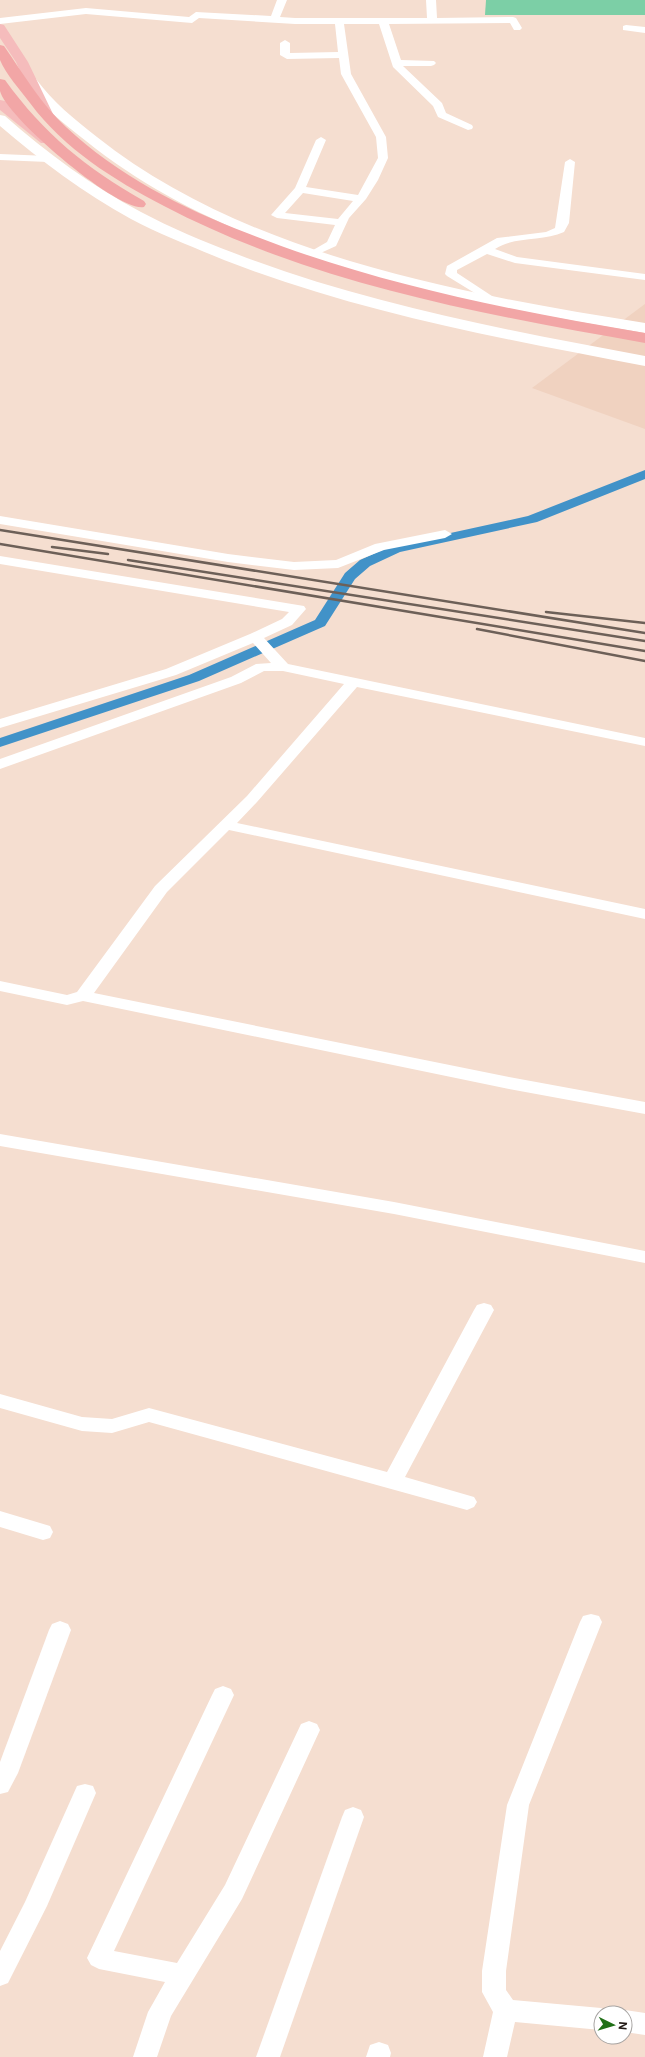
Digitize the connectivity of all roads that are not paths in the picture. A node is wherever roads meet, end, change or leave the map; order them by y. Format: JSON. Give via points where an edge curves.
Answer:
{"nodes":[{"id":1,"x":282,"y":0,"type":"edge"},
{"id":2,"x":431,"y":0,"type":"edge"},
{"id":3,"x":274,"y":19,"type":"junction"},
{"id":4,"x":0,"y":20,"type":"edge"},
{"id":5,"x":432,"y":20,"type":"junction"},
{"id":6,"x":339,"y":21,"type":"junction"},
{"id":7,"x":383,"y":21,"type":"junction"},
{"id":8,"x":0,"y":28,"type":"edge"},
{"id":9,"x":517,"y":28,"type":"dead end"},
{"id":10,"x":626,"y":28,"type":"dead end"},
{"id":11,"x":645,"y":30,"type":"edge"},
{"id":12,"x":285,"y":43,"type":"dead end"},
{"id":13,"x":0,"y":49,"type":"edge"},
{"id":14,"x":344,"y":55,"type":"junction"},
{"id":15,"x":396,"y":63,"type":"junction"},
{"id":16,"x":431,"y":63,"type":"dead end"},
{"id":17,"x":31,"y":82,"type":"junction"},
{"id":18,"x":0,"y":83,"type":"edge"},
{"id":19,"x":0,"y":104,"type":"edge"},
{"id":20,"x":46,"y":114,"type":"junction"},
{"id":21,"x":0,"y":119,"type":"edge"},
{"id":22,"x":468,"y":127,"type":"dead end"},
{"id":23,"x":46,"y":140,"type":"junction"},
{"id":24,"x":321,"y":140,"type":"dead end"},
{"id":25,"x":0,"y":157,"type":"edge"},
{"id":26,"x":48,"y":159,"type":"junction"},
{"id":27,"x":570,"y":162,"type":"dead end"},
{"id":28,"x":300,"y":189,"type":"junction"},
{"id":29,"x":361,"y":199,"type":"junction"},
{"id":30,"x":342,"y":223,"type":"junction"},
{"id":31,"x":486,"y":250,"type":"junction"},
{"id":32,"x":314,"y":253,"type":"junction"},
{"id":33,"x":645,"y":277,"type":"edge"},
{"id":34,"x":491,"y":300,"type":"junction"},
{"id":35,"x":645,"y":328,"type":"edge"},
{"id":36,"x":645,"y":338,"type":"edge"},
{"id":37,"x":645,"y":350,"type":"edge"},
{"id":38,"x":645,"y":361,"type":"edge"},
{"id":39,"x":0,"y":520,"type":"edge"},
{"id":40,"x":445,"y":534,"type":"dead end"},
{"id":41,"x":0,"y":560,"type":"edge"},
{"id":42,"x":255,"y":637,"type":"junction"},
{"id":43,"x":283,"y":667,"type":"junction"},
{"id":44,"x":354,"y":681,"type":"junction"},
{"id":45,"x":0,"y":724,"type":"edge"},
{"id":46,"x":645,"y":742,"type":"edge"},
{"id":47,"x":0,"y":764,"type":"edge"},
{"id":48,"x":226,"y":825,"type":"junction"},
{"id":49,"x":645,"y":914,"type":"edge"},
{"id":50,"x":0,"y":986,"type":"edge"},
{"id":51,"x":83,"y":996,"type":"junction"},
{"id":52,"x":645,"y":1108,"type":"edge"},
{"id":53,"x":0,"y":1140,"type":"edge"},
{"id":54,"x":645,"y":1257,"type":"edge"},
{"id":55,"x":484,"y":1310,"type":"dead end"},
{"id":56,"x":0,"y":1401,"type":"edge"},
{"id":57,"x":392,"y":1482,"type":"junction"},
{"id":58,"x":467,"y":1502,"type":"dead end"},
{"id":59,"x":0,"y":1519,"type":"edge"},
{"id":60,"x":43,"y":1532,"type":"dead end"},
{"id":61,"x":591,"y":1622,"type":"dead end"},
{"id":62,"x":60,"y":1630,"type":"dead end"},
{"id":63,"x":223,"y":1695,"type":"dead end"},
{"id":64,"x":309,"y":1730,"type":"dead end"},
{"id":65,"x":0,"y":1785,"type":"edge"},
{"id":66,"x":85,"y":1793,"type":"dead end"},
{"id":67,"x":353,"y":1817,"type":"dead end"},
{"id":68,"x":0,"y":1975,"type":"edge"},
{"id":69,"x":183,"y":1975,"type":"junction"},
{"id":70,"x":506,"y":2010,"type":"junction"},
{"id":71,"x":593,"y":2018,"type":"edge"},
{"id":72,"x":633,"y":2022,"type":"edge"},
{"id":73,"x":645,"y":2024,"type":"edge"},
{"id":74,"x":145,"y":2057,"type":"edge"},
{"id":75,"x":268,"y":2057,"type":"edge"},
{"id":76,"x":495,"y":2057,"type":"edge"}],
"edges":[{"from":1,"to":3,"type":"street"},
{"from":2,"to":5,"type":"street"},
{"from":3,"to":4,"type":"street","via":[[196,15],[192,20],[86,11]]},
{"from":3,"to":6,"type":"street"},
{"from":5,"to":7,"type":"street"},
{"from":5,"to":9,"type":"street","via":[[513,20]]},
{"from":6,"to":7,"type":"street"},
{"from":6,"to":14,"type":"street"},
{"from":7,"to":15,"type":"street"},
{"from":8,"to":17,"type":"main road","via":[[22,62]]},
{"from":10,"to":11,"type":"street"},
{"from":12,"to":14,"type":"street","via":[[287,56]]},
{"from":13,"to":20,"type":"highway"},
{"from":14,"to":29,"type":"street","via":[[346,74],[382,137],[383,158]]},
{"from":15,"to":16,"type":"street"},
{"from":15,"to":22,"type":"street","via":[[398,68],[438,105],[442,115]]},
{"from":17,"to":20,"type":"main road"},
{"from":17,"to":32,"type":"street","via":[[61,117],[117,161],[140,175],[221,217]]},
{"from":18,"to":23,"type":"highway","via":[[18,109]]},
{"from":19,"to":23,"type":"main road"},
{"from":20,"to":36,"type":"highway","via":[[79,146],[142,189],[251,241],[349,275],[443,299]]},
{"from":21,"to":26,"type":"street"},
{"from":23,"to":37,"type":"highway","via":[[95,178],[147,208],[236,249],[301,272],[433,309]]},
{"from":24,"to":28,"type":"street"},
{"from":25,"to":26,"type":"street"},
{"from":26,"to":38,"type":"street","via":[[137,216],[233,259],[282,277],[413,315]]},
{"from":27,"to":31,"type":"street","via":[[560,230],[548,235],[501,240]]},
{"from":28,"to":29,"type":"street"},
{"from":28,"to":30,"type":"street","via":[[277,215]]},
{"from":29,"to":30,"type":"street","via":[[344,217]]},
{"from":30,"to":32,"type":"street","via":[[332,244]]},
{"from":31,"to":33,"type":"street","via":[[515,260]]},
{"from":31,"to":34,"type":"street","via":[[451,268],[451,274]]},
{"from":32,"to":34,"type":"street","via":[[410,281]]},
{"from":34,"to":35,"type":"street"},
{"from":39,"to":40,"type":"street","via":[[228,558],[300,566],[338,564],[380,547]]},
{"from":41,"to":42,"type":"street","via":[[299,609],[287,622]]},
{"from":42,"to":43,"type":"street"},
{"from":42,"to":45,"type":"street","via":[[172,672]]},
{"from":43,"to":44,"type":"street"},
{"from":43,"to":47,"type":"street","via":[[261,668],[236,680]]},
{"from":44,"to":46,"type":"street"},
{"from":44,"to":48,"type":"street","via":[[252,799]]},
{"from":48,"to":49,"type":"street"},
{"from":48,"to":51,"type":"street","via":[[161,889]]},
{"from":50,"to":51,"type":"street","via":[[67,1000]]},
{"from":51,"to":52,"type":"street","via":[[509,1083]]},
{"from":53,"to":54,"type":"street","via":[[394,1208]]},
{"from":55,"to":57,"type":"street"},
{"from":56,"to":57,"type":"street","via":[[82,1424],[112,1426],[149,1415]]},
{"from":57,"to":58,"type":"street"},
{"from":59,"to":60,"type":"street"},
{"from":61,"to":70,"type":"street","via":[[518,1804],[494,1971],[494,1992]]},
{"from":62,"to":65,"type":"street","via":[[7,1773]]},
{"from":63,"to":69,"type":"street","via":[[99,1958]]},
{"from":64,"to":69,"type":"street","via":[[234,1892]]},
{"from":66,"to":68,"type":"street","via":[[35,1906]]},
{"from":67,"to":75,"type":"street"},
{"from":69,"to":74,"type":"street","via":[[160,2012]]},
{"from":70,"to":71,"type":"street"},
{"from":70,"to":76,"type":"street"},
{"from":72,"to":73,"type":"street"}]}
